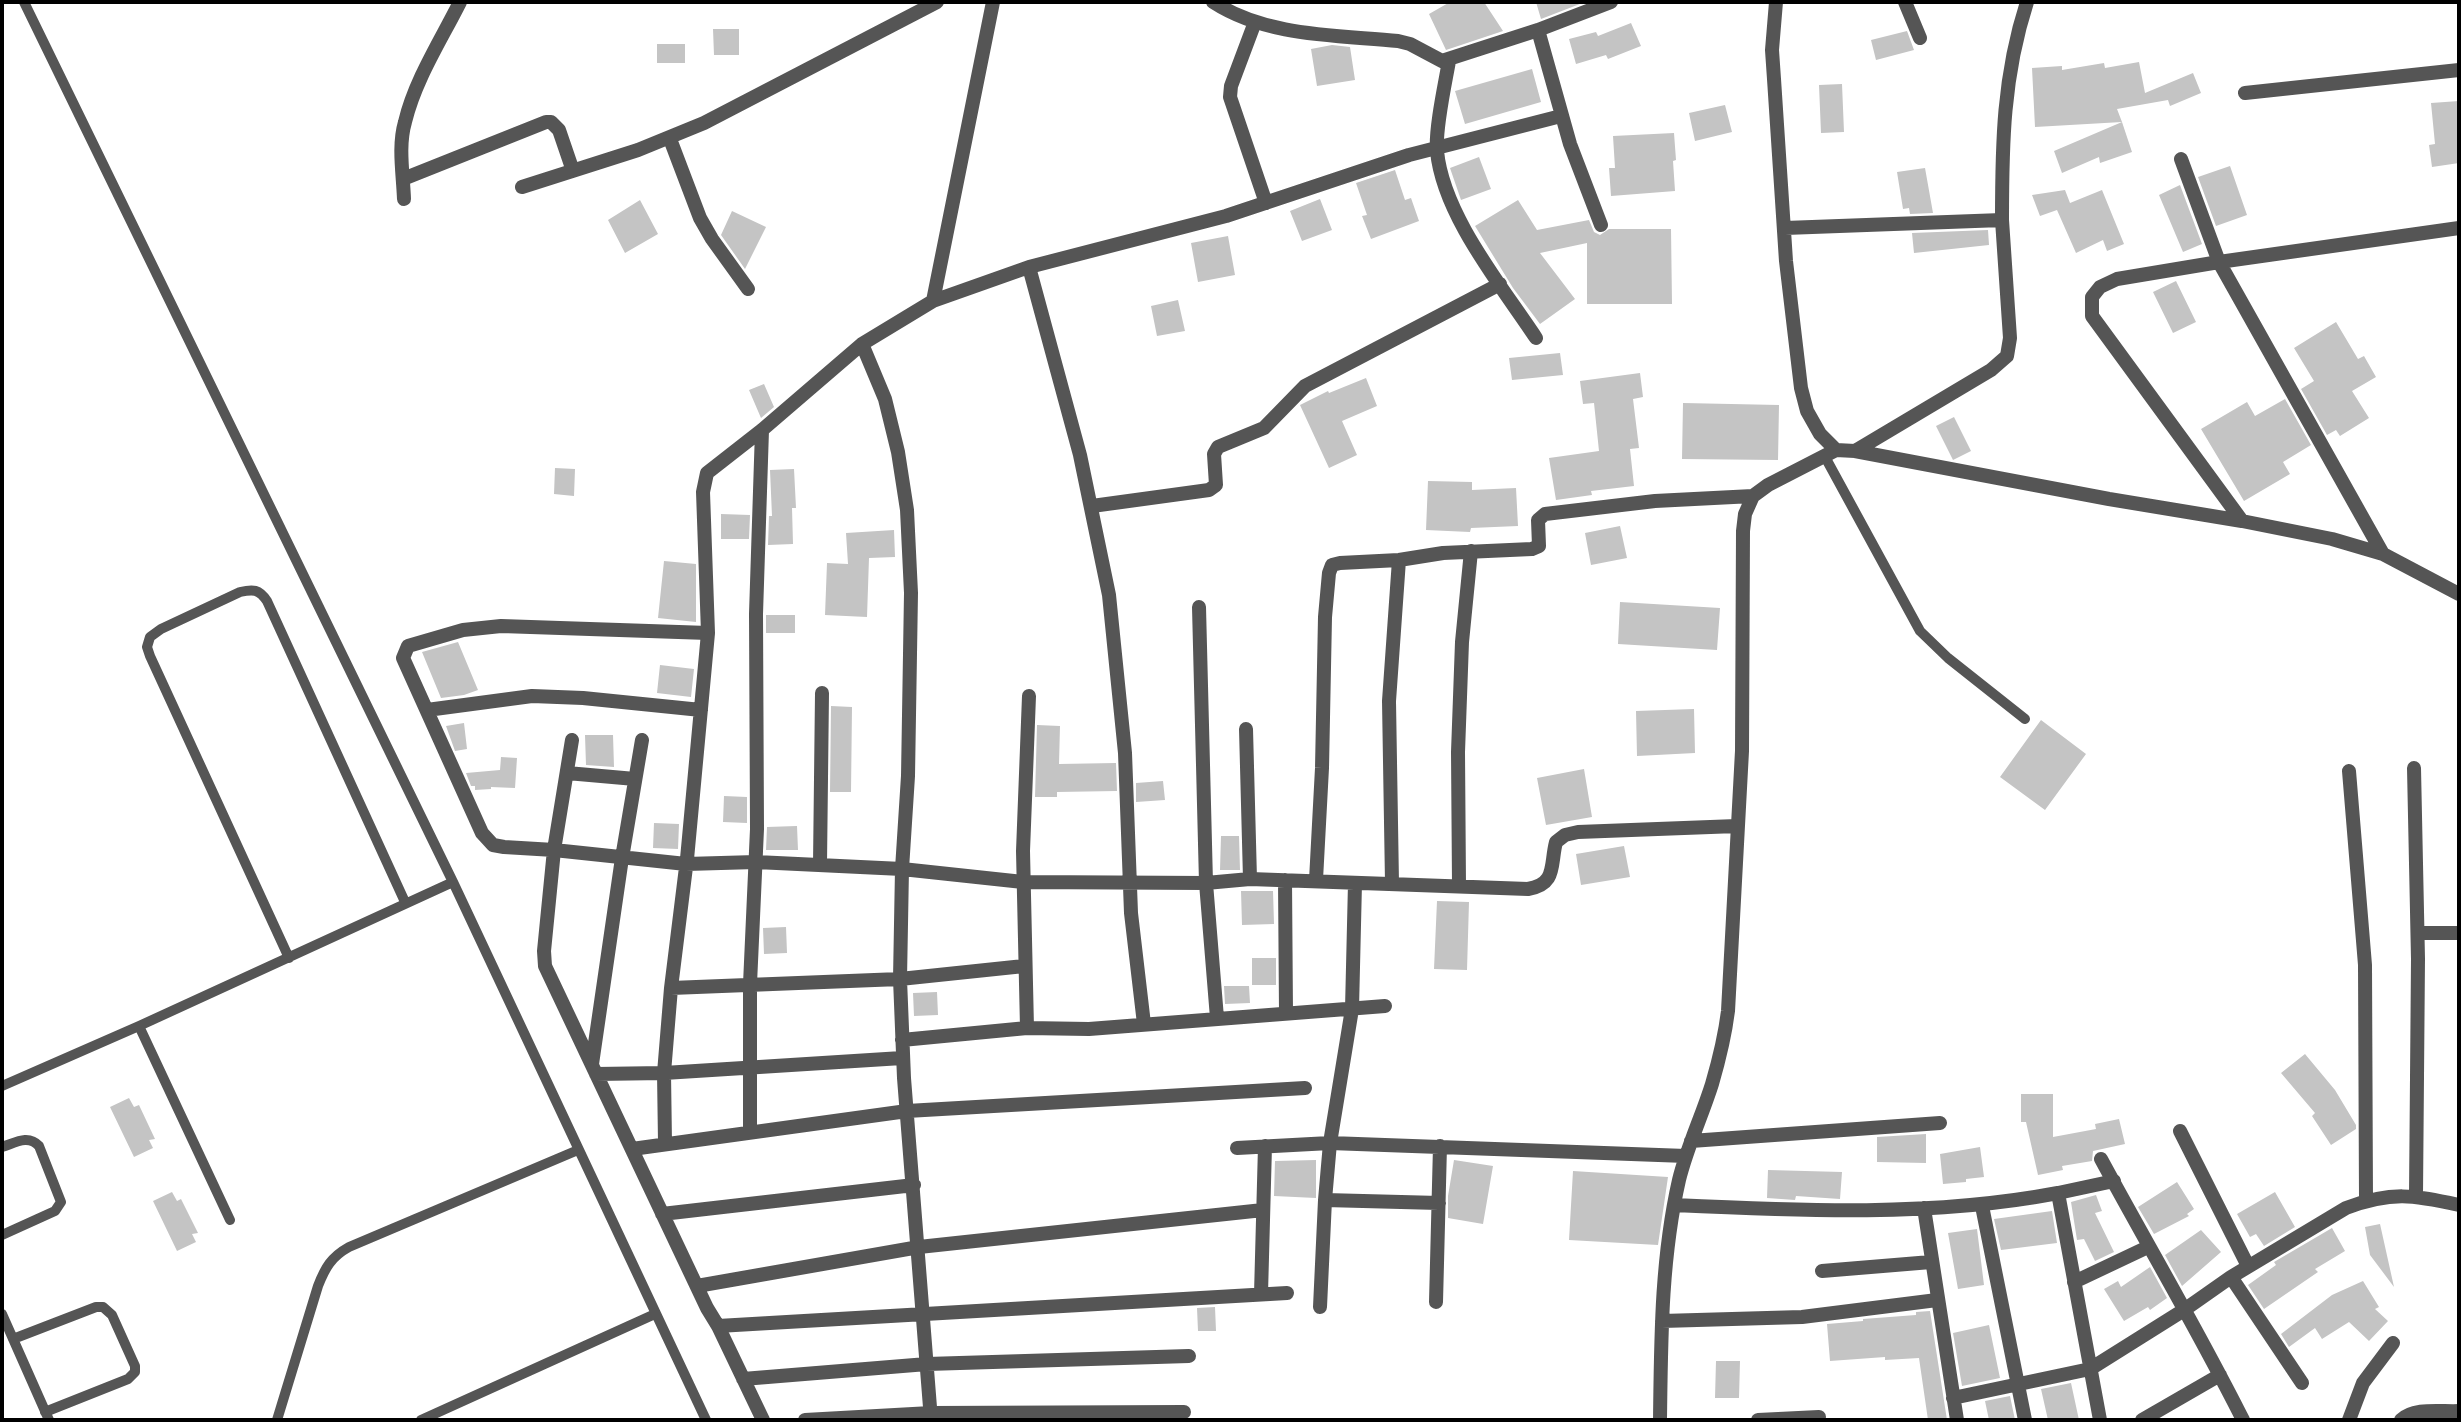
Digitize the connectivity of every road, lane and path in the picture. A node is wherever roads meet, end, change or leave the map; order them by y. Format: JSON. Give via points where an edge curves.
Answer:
{"nodes":[{"id":1,"x":24,"y":2,"type":"edge"},
{"id":2,"x":460,"y":2,"type":"edge"},
{"id":3,"x":937,"y":2,"type":"edge"},
{"id":4,"x":993,"y":2,"type":"edge"},
{"id":5,"x":1213,"y":2,"type":"edge"},
{"id":6,"x":1611,"y":2,"type":"edge"},
{"id":7,"x":1776,"y":2,"type":"edge"},
{"id":8,"x":1905,"y":2,"type":"edge"},
{"id":9,"x":2026,"y":2,"type":"edge"},
{"id":10,"x":1255,"y":22,"type":"junction"},
{"id":11,"x":1538,"y":30,"type":"junction"},
{"id":12,"x":1920,"y":38,"type":"dead end"},
{"id":13,"x":1449,"y":61,"type":"junction"},
{"id":14,"x":2459,"y":69,"type":"edge"},
{"id":15,"x":2245,"y":93,"type":"dead end"},
{"id":16,"x":1561,"y":117,"type":"junction"},
{"id":17,"x":670,"y":139,"type":"junction"},
{"id":18,"x":1436,"y":147,"type":"junction"},
{"id":19,"x":2181,"y":159,"type":"dead end"},
{"id":20,"x":573,"y":171,"type":"junction"},
{"id":21,"x":403,"y":179,"type":"junction"},
{"id":22,"x":522,"y":187,"type":"dead end"},
{"id":23,"x":404,"y":198,"type":"dead end"},
{"id":24,"x":1266,"y":203,"type":"junction"},
{"id":25,"x":2003,"y":220,"type":"junction"},
{"id":26,"x":1601,"y":225,"type":"dead end"},
{"id":27,"x":1784,"y":228,"type":"junction"},
{"id":28,"x":2459,"y":228,"type":"edge"},
{"id":29,"x":2219,"y":262,"type":"junction"},
{"id":30,"x":1029,"y":267,"type":"junction"},
{"id":31,"x":1500,"y":284,"type":"junction"},
{"id":32,"x":748,"y":289,"type":"dead end"},
{"id":33,"x":933,"y":301,"type":"junction"},
{"id":34,"x":1536,"y":338,"type":"dead end"},
{"id":35,"x":863,"y":344,"type":"junction"},
{"id":36,"x":762,"y":430,"type":"junction"},
{"id":37,"x":1855,"y":451,"type":"junction"},
{"id":38,"x":1830,"y":453,"type":"junction"},
{"id":39,"x":1753,"y":496,"type":"junction"},
{"id":40,"x":1092,"y":506,"type":"junction"},
{"id":41,"x":2242,"y":521,"type":"junction"},
{"id":42,"x":1471,"y":551,"type":"junction"},
{"id":43,"x":2383,"y":554,"type":"junction"},
{"id":44,"x":1399,"y":560,"type":"junction"},
{"id":45,"x":2459,"y":594,"type":"edge"},
{"id":46,"x":1199,"y":607,"type":"dead end"},
{"id":47,"x":708,"y":633,"type":"junction"},
{"id":48,"x":822,"y":693,"type":"dead end"},
{"id":49,"x":1029,"y":696,"type":"dead end"},
{"id":50,"x":427,"y":710,"type":"junction"},
{"id":51,"x":701,"y":710,"type":"junction"},
{"id":52,"x":2025,"y":719,"type":"dead end"},
{"id":53,"x":1247,"y":729,"type":"dead end"},
{"id":54,"x":572,"y":740,"type":"dead end"},
{"id":55,"x":642,"y":740,"type":"dead end"},
{"id":56,"x":2414,"y":768,"type":"dead end"},
{"id":57,"x":2349,"y":771,"type":"dead end"},
{"id":58,"x":567,"y":773,"type":"junction"},
{"id":59,"x":635,"y":779,"type":"junction"},
{"id":60,"x":1737,"y":826,"type":"junction"},
{"id":61,"x":554,"y":850,"type":"junction"},
{"id":62,"x":622,"y":858,"type":"junction"},
{"id":63,"x":756,"y":862,"type":"junction"},
{"id":64,"x":686,"y":864,"type":"junction"},
{"id":65,"x":820,"y":864,"type":"junction"},
{"id":66,"x":902,"y":869,"type":"junction"},
{"id":67,"x":1250,"y":879,"type":"junction"},
{"id":68,"x":1285,"y":880,"type":"junction"},
{"id":69,"x":1316,"y":880,"type":"junction"},
{"id":70,"x":1129,"y":881,"type":"junction"},
{"id":71,"x":453,"y":882,"type":"junction"},
{"id":72,"x":1023,"y":882,"type":"junction"},
{"id":73,"x":1206,"y":883,"type":"junction"},
{"id":74,"x":1355,"y":883,"type":"junction"},
{"id":75,"x":1392,"y":883,"type":"junction"},
{"id":76,"x":1459,"y":885,"type":"junction"},
{"id":77,"x":405,"y":902,"type":"junction"},
{"id":78,"x":2418,"y":933,"type":"junction"},
{"id":79,"x":2459,"y":933,"type":"edge"},
{"id":80,"x":289,"y":958,"type":"junction"},
{"id":81,"x":1024,"y":966,"type":"junction"},
{"id":82,"x":900,"y":979,"type":"junction"},
{"id":83,"x":750,"y":984,"type":"junction"},
{"id":84,"x":671,"y":988,"type":"junction"},
{"id":85,"x":1385,"y":1006,"type":"dead end"},
{"id":86,"x":1352,"y":1009,"type":"junction"},
{"id":87,"x":1286,"y":1013,"type":"junction"},
{"id":88,"x":1217,"y":1018,"type":"junction"},
{"id":89,"x":1144,"y":1024,"type":"junction"},
{"id":90,"x":139,"y":1026,"type":"junction"},
{"id":91,"x":1027,"y":1028,"type":"junction"},
{"id":92,"x":902,"y":1040,"type":"junction"},
{"id":93,"x":902,"y":1058,"type":"junction"},
{"id":94,"x":749,"y":1067,"type":"junction"},
{"id":95,"x":594,"y":1070,"type":"junction"},
{"id":96,"x":664,"y":1073,"type":"junction"},
{"id":97,"x":2,"y":1086,"type":"edge"},
{"id":98,"x":1305,"y":1088,"type":"dead end"},
{"id":99,"x":907,"y":1111,"type":"junction"},
{"id":100,"x":1940,"y":1123,"type":"dead end"},
{"id":101,"x":2180,"y":1131,"type":"dead end"},
{"id":102,"x":750,"y":1132,"type":"junction"},
{"id":103,"x":1691,"y":1141,"type":"junction"},
{"id":104,"x":666,"y":1143,"type":"junction"},
{"id":105,"x":1331,"y":1143,"type":"junction"},
{"id":106,"x":1265,"y":1146,"type":"junction"},
{"id":107,"x":1440,"y":1146,"type":"junction"},
{"id":108,"x":2,"y":1147,"type":"edge"},
{"id":109,"x":1237,"y":1148,"type":"dead end"},
{"id":110,"x":632,"y":1149,"type":"junction"},
{"id":111,"x":578,"y":1150,"type":"junction"},
{"id":112,"x":1686,"y":1156,"type":"junction"},
{"id":113,"x":2101,"y":1159,"type":"dead end"},
{"id":114,"x":2113,"y":1181,"type":"junction"},
{"id":115,"x":914,"y":1185,"type":"junction"},
{"id":116,"x":2058,"y":1194,"type":"junction"},
{"id":117,"x":2416,"y":1195,"type":"junction"},
{"id":118,"x":1325,"y":1200,"type":"junction"},
{"id":119,"x":2366,"y":1200,"type":"junction"},
{"id":120,"x":1439,"y":1203,"type":"junction"},
{"id":121,"x":1674,"y":1205,"type":"junction"},
{"id":122,"x":2459,"y":1205,"type":"edge"},
{"id":123,"x":1982,"y":1206,"type":"junction"},
{"id":124,"x":1924,"y":1208,"type":"junction"},
{"id":125,"x":1264,"y":1210,"type":"junction"},
{"id":126,"x":662,"y":1214,"type":"junction"},
{"id":127,"x":230,"y":1220,"type":"dead end"},
{"id":128,"x":2,"y":1235,"type":"edge"},
{"id":129,"x":919,"y":1247,"type":"junction"},
{"id":130,"x":2148,"y":1247,"type":"junction"},
{"id":131,"x":1931,"y":1262,"type":"junction"},
{"id":132,"x":2248,"y":1266,"type":"junction"},
{"id":133,"x":1822,"y":1272,"type":"dead end"},
{"id":134,"x":2231,"y":1277,"type":"junction"},
{"id":135,"x":2074,"y":1282,"type":"junction"},
{"id":136,"x":697,"y":1286,"type":"junction"},
{"id":137,"x":1287,"y":1293,"type":"dead end"},
{"id":138,"x":1261,"y":1294,"type":"junction"},
{"id":139,"x":1937,"y":1300,"type":"junction"},
{"id":140,"x":1436,"y":1302,"type":"dead end"},
{"id":141,"x":1320,"y":1307,"type":"dead end"},
{"id":142,"x":2184,"y":1310,"type":"junction"},
{"id":143,"x":924,"y":1313,"type":"junction"},
{"id":144,"x":2,"y":1314,"type":"edge"},
{"id":145,"x":655,"y":1314,"type":"junction"},
{"id":146,"x":1662,"y":1321,"type":"junction"},
{"id":147,"x":718,"y":1326,"type":"junction"},
{"id":148,"x":13,"y":1339,"type":"junction"},
{"id":149,"x":2393,"y":1343,"type":"dead end"},
{"id":150,"x":1189,"y":1356,"type":"dead end"},
{"id":151,"x":927,"y":1364,"type":"junction"},
{"id":152,"x":2090,"y":1369,"type":"junction"},
{"id":153,"x":2220,"y":1375,"type":"junction"},
{"id":154,"x":743,"y":1379,"type":"junction"},
{"id":155,"x":2302,"y":1383,"type":"dead end"},
{"id":156,"x":2018,"y":1384,"type":"junction"},
{"id":157,"x":1953,"y":1398,"type":"junction"},
{"id":158,"x":2459,"y":1411,"type":"edge"},
{"id":159,"x":1184,"y":1412,"type":"dead end"},
{"id":160,"x":47,"y":1416,"type":"edge"},
{"id":161,"x":931,"y":1416,"type":"edge"},
{"id":162,"x":1819,"y":1417,"type":"dead end"},
{"id":163,"x":277,"y":1420,"type":"edge"},
{"id":164,"x":421,"y":1420,"type":"edge"},
{"id":165,"x":706,"y":1420,"type":"edge"},
{"id":166,"x":763,"y":1420,"type":"edge"},
{"id":167,"x":805,"y":1420,"type":"edge"},
{"id":168,"x":1660,"y":1420,"type":"edge"},
{"id":169,"x":1758,"y":1420,"type":"edge"},
{"id":170,"x":1957,"y":1420,"type":"edge"},
{"id":171,"x":2025,"y":1420,"type":"edge"},
{"id":172,"x":2100,"y":1420,"type":"edge"},
{"id":173,"x":2142,"y":1420,"type":"edge"},
{"id":174,"x":2243,"y":1420,"type":"edge"},
{"id":175,"x":2349,"y":1420,"type":"edge"},
{"id":176,"x":2401,"y":1420,"type":"edge"}],
"edges":[{"from":1,"to":71,"type":"lane"},
{"from":2,"to":21,"type":"street","via":[[404,123]]},
{"from":3,"to":17,"type":"street"},
{"from":4,"to":33,"type":"street"},
{"from":5,"to":10,"type":"street"},
{"from":6,"to":11,"type":"street"},
{"from":7,"to":27,"type":"street","via":[[1773,60]]},
{"from":8,"to":12,"type":"street"},
{"from":9,"to":25,"type":"street","via":[[2007,80]]},
{"from":10,"to":13,"type":"street","via":[[1278,29],[1398,41],[1435,60]]},
{"from":10,"to":24,"type":"street","via":[[1230,97]]},
{"from":11,"to":13,"type":"street"},
{"from":11,"to":16,"type":"street"},
{"from":13,"to":18,"type":"street"},
{"from":14,"to":15,"type":"street"},
{"from":16,"to":18,"type":"street"},
{"from":16,"to":26,"type":"street"},
{"from":17,"to":20,"type":"street"},
{"from":17,"to":32,"type":"street","via":[[700,218]]},
{"from":18,"to":24,"type":"street"},
{"from":18,"to":31,"type":"street","via":[[1451,202]]},
{"from":19,"to":29,"type":"street"},
{"from":20,"to":21,"type":"street","via":[[559,130],[546,122]]},
{"from":20,"to":22,"type":"street"},
{"from":21,"to":23,"type":"street"},
{"from":24,"to":30,"type":"street"},
{"from":25,"to":27,"type":"street"},
{"from":25,"to":37,"type":"street","via":[[2010,338],[2007,356]]},
{"from":27,"to":38,"type":"street","via":[[1804,400]]},
{"from":28,"to":29,"type":"street"},
{"from":29,"to":41,"type":"street","via":[[2117,279],[2100,287],[2091,305],[2092,316],[2115,350]]},
{"from":29,"to":43,"type":"street"},
{"from":30,"to":33,"type":"street"},
{"from":30,"to":40,"type":"street"},
{"from":31,"to":34,"type":"street"},
{"from":31,"to":40,"type":"street","via":[[1305,386],[1264,428],[1218,447],[1214,454],[1216,485],[1209,490]]},
{"from":33,"to":35,"type":"street"},
{"from":35,"to":36,"type":"street"},
{"from":35,"to":66,"type":"street","via":[[885,399],[907,510],[911,593]]},
{"from":36,"to":47,"type":"street","via":[[714,465],[704,482]]},
{"from":36,"to":63,"type":"street"},
{"from":37,"to":38,"type":"street"},
{"from":37,"to":41,"type":"street"},
{"from":38,"to":39,"type":"street"},
{"from":38,"to":52,"type":"lane","via":[[1920,631]]},
{"from":39,"to":42,"type":"street","via":[[1545,514],[1538,520],[1540,542],[1536,548]]},
{"from":39,"to":60,"type":"street","via":[[1743,531]]},
{"from":40,"to":70,"type":"street","via":[[1109,594],[1119,691]]},
{"from":41,"to":43,"type":"street"},
{"from":42,"to":44,"type":"street"},
{"from":42,"to":76,"type":"street","via":[[1458,752]]},
{"from":43,"to":45,"type":"street"},
{"from":44,"to":69,"type":"street","via":[[1339,563],[1332,565],[1329,573]]},
{"from":44,"to":75,"type":"street","via":[[1389,701]]},
{"from":46,"to":73,"type":"street"},
{"from":47,"to":50,"type":"street","via":[[501,626],[416,643],[408,646],[403,658]]},
{"from":47,"to":51,"type":"street"},
{"from":48,"to":65,"type":"street"},
{"from":49,"to":72,"type":"street"},
{"from":50,"to":51,"type":"street","via":[[532,696]]},
{"from":50,"to":61,"type":"street","via":[[487,840],[504,847]]},
{"from":51,"to":64,"type":"street"},
{"from":53,"to":67,"type":"street"},
{"from":54,"to":58,"type":"street"},
{"from":55,"to":59,"type":"street"},
{"from":56,"to":78,"type":"street"},
{"from":57,"to":119,"type":"street","via":[[2365,965]]},
{"from":58,"to":59,"type":"street"},
{"from":58,"to":61,"type":"street"},
{"from":59,"to":62,"type":"street"},
{"from":60,"to":76,"type":"street","via":[[1578,832],[1556,842],[1551,875],[1545,883],[1536,887]]},
{"from":60,"to":103,"type":"street","via":[[1725,1033],[1712,1086]]},
{"from":61,"to":62,"type":"street"},
{"from":61,"to":95,"type":"street","via":[[544,958]]},
{"from":62,"to":64,"type":"street"},
{"from":62,"to":95,"type":"street"},
{"from":63,"to":64,"type":"street"},
{"from":63,"to":65,"type":"street"},
{"from":63,"to":83,"type":"street"},
{"from":64,"to":84,"type":"street"},
{"from":65,"to":66,"type":"street"},
{"from":66,"to":72,"type":"street"},
{"from":66,"to":82,"type":"street"},
{"from":67,"to":68,"type":"street"},
{"from":67,"to":73,"type":"street"},
{"from":68,"to":69,"type":"street"},
{"from":68,"to":87,"type":"street"},
{"from":69,"to":74,"type":"street"},
{"from":70,"to":72,"type":"street"},
{"from":70,"to":73,"type":"street"},
{"from":70,"to":89,"type":"street"},
{"from":71,"to":77,"type":"lane"},
{"from":71,"to":111,"type":"lane"},
{"from":72,"to":81,"type":"street"},
{"from":73,"to":88,"type":"street"},
{"from":74,"to":75,"type":"street"},
{"from":74,"to":86,"type":"street"},
{"from":75,"to":76,"type":"street"},
{"from":77,"to":80,"type":"lane"},
{"from":77,"to":80,"type":"lane","via":[[260,592],[240,592],[161,629],[150,637],[150,656]]},
{"from":78,"to":79,"type":"street"},
{"from":78,"to":117,"type":"street"},
{"from":80,"to":90,"type":"lane"},
{"from":81,"to":82,"type":"street"},
{"from":81,"to":91,"type":"street"},
{"from":82,"to":83,"type":"street"},
{"from":82,"to":92,"type":"street"},
{"from":83,"to":84,"type":"street"},
{"from":83,"to":94,"type":"street"},
{"from":84,"to":96,"type":"street"},
{"from":85,"to":86,"type":"street"},
{"from":86,"to":87,"type":"street"},
{"from":86,"to":105,"type":"street"},
{"from":87,"to":88,"type":"street"},
{"from":88,"to":89,"type":"street"},
{"from":89,"to":91,"type":"street"},
{"from":90,"to":97,"type":"lane"},
{"from":90,"to":127,"type":"lane"},
{"from":91,"to":92,"type":"street"},
{"from":92,"to":93,"type":"street"},
{"from":93,"to":94,"type":"street"},
{"from":93,"to":99,"type":"street"},
{"from":94,"to":96,"type":"street"},
{"from":94,"to":102,"type":"street"},
{"from":95,"to":96,"type":"street"},
{"from":95,"to":110,"type":"street"},
{"from":96,"to":104,"type":"street"},
{"from":98,"to":99,"type":"street"},
{"from":99,"to":102,"type":"street"},
{"from":99,"to":115,"type":"street"},
{"from":100,"to":103,"type":"street"},
{"from":101,"to":132,"type":"street"},
{"from":102,"to":104,"type":"street"},
{"from":103,"to":112,"type":"street"},
{"from":104,"to":110,"type":"street"},
{"from":105,"to":106,"type":"street"},
{"from":105,"to":107,"type":"street"},
{"from":105,"to":118,"type":"street"},
{"from":106,"to":109,"type":"street"},
{"from":106,"to":125,"type":"street"},
{"from":107,"to":112,"type":"street"},
{"from":107,"to":120,"type":"street"},
{"from":108,"to":128,"type":"lane","via":[[25,1139],[35,1142],[61,1202],[55,1211]]},
{"from":110,"to":126,"type":"street"},
{"from":111,"to":145,"type":"lane"},
{"from":111,"to":163,"type":"lane","via":[[336,1255],[318,1286]]},
{"from":112,"to":121,"type":"street"},
{"from":113,"to":114,"type":"street"},
{"from":114,"to":116,"type":"street"},
{"from":114,"to":130,"type":"street"},
{"from":115,"to":126,"type":"street"},
{"from":115,"to":129,"type":"street"},
{"from":116,"to":123,"type":"street"},
{"from":116,"to":135,"type":"street"},
{"from":117,"to":119,"type":"street"},
{"from":117,"to":122,"type":"street"},
{"from":118,"to":120,"type":"street"},
{"from":118,"to":141,"type":"street"},
{"from":119,"to":132,"type":"street"},
{"from":120,"to":140,"type":"street"},
{"from":121,"to":124,"type":"street","via":[[1786,1210]]},
{"from":121,"to":146,"type":"street"},
{"from":123,"to":124,"type":"street"},
{"from":123,"to":156,"type":"street"},
{"from":124,"to":131,"type":"street"},
{"from":125,"to":129,"type":"street"},
{"from":125,"to":138,"type":"street"},
{"from":126,"to":136,"type":"street"},
{"from":129,"to":136,"type":"street"},
{"from":129,"to":143,"type":"street"},
{"from":130,"to":135,"type":"street"},
{"from":130,"to":142,"type":"street"},
{"from":131,"to":133,"type":"street"},
{"from":131,"to":139,"type":"street"},
{"from":132,"to":134,"type":"street"},
{"from":134,"to":142,"type":"street"},
{"from":134,"to":155,"type":"street"},
{"from":135,"to":152,"type":"street"},
{"from":136,"to":147,"type":"street"},
{"from":137,"to":138,"type":"street"},
{"from":138,"to":143,"type":"street"},
{"from":139,"to":146,"type":"street","via":[[1802,1317]]},
{"from":139,"to":157,"type":"street"},
{"from":142,"to":152,"type":"street"},
{"from":142,"to":153,"type":"street"},
{"from":143,"to":147,"type":"street"},
{"from":143,"to":151,"type":"street"},
{"from":144,"to":148,"type":"lane"},
{"from":145,"to":164,"type":"lane"},
{"from":145,"to":165,"type":"lane"},
{"from":146,"to":168,"type":"street"},
{"from":147,"to":154,"type":"street"},
{"from":148,"to":160,"type":"lane"},
{"from":148,"to":160,"type":"lane","via":[[103,1307],[112,1315],[135,1366],[128,1379]]},
{"from":149,"to":175,"type":"street","via":[[2363,1383]]},
{"from":150,"to":151,"type":"street"},
{"from":151,"to":154,"type":"street"},
{"from":151,"to":161,"type":"street"},
{"from":152,"to":156,"type":"street"},
{"from":152,"to":172,"type":"street"},
{"from":153,"to":173,"type":"street"},
{"from":153,"to":174,"type":"street"},
{"from":154,"to":166,"type":"street"},
{"from":156,"to":157,"type":"street"},
{"from":156,"to":171,"type":"street"},
{"from":157,"to":170,"type":"street"},
{"from":158,"to":176,"type":"street","via":[[2418,1412]]},
{"from":159,"to":161,"type":"street"},
{"from":161,"to":167,"type":"street"},
{"from":162,"to":169,"type":"street"}]}
